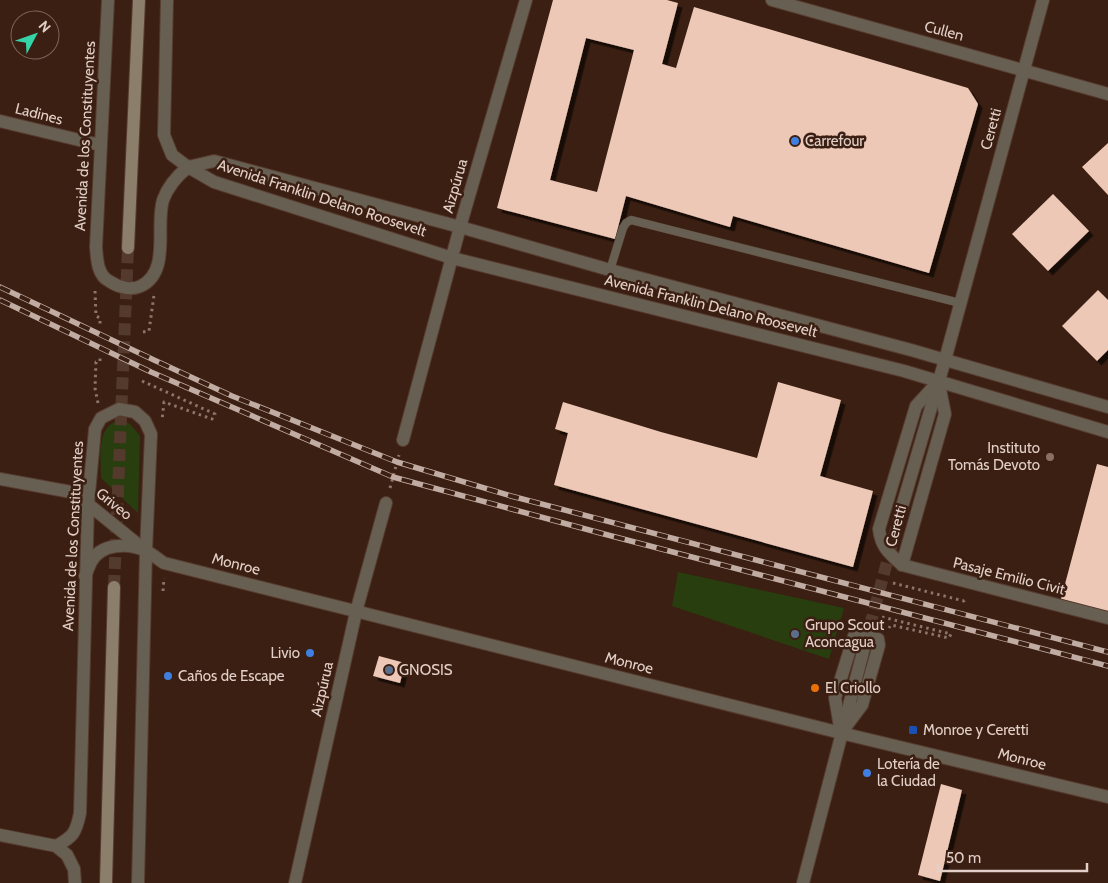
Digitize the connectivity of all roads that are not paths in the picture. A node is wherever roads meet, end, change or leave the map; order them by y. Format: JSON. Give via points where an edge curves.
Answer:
{"nodes":[{"id":1,"x":108,"y":0,"type":"edge"},
{"id":2,"x":138,"y":0,"type":"edge"},
{"id":3,"x":167,"y":0,"type":"edge"},
{"id":4,"x":526,"y":0,"type":"edge"},
{"id":5,"x":772,"y":0,"type":"edge"},
{"id":6,"x":1043,"y":0,"type":"edge"},
{"id":7,"x":1024,"y":70,"type":"junction"},
{"id":8,"x":1108,"y":94,"type":"edge"},
{"id":9,"x":0,"y":121,"type":"edge"},
{"id":10,"x":100,"y":145,"type":"junction"},
{"id":11,"x":188,"y":167,"type":"junction"},
{"id":12,"x":460,"y":227,"type":"junction"},
{"id":13,"x":128,"y":248,"type":"tunnel mouth"},
{"id":14,"x":452,"y":258,"type":"junction"},
{"id":15,"x":610,"y":270,"type":"junction"},
{"id":16,"x":960,"y":303,"type":"junction"},
{"id":17,"x":945,"y":360,"type":"junction"},
{"id":18,"x":939,"y":381,"type":"junction"},
{"id":19,"x":1108,"y":407,"type":"edge"},
{"id":20,"x":1108,"y":432,"type":"edge"},
{"id":21,"x":403,"y":440,"type":"road end"},
{"id":22,"x":0,"y":479,"type":"edge"},
{"id":23,"x":386,"y":503,"type":"road end"},
{"id":24,"x":88,"y":504,"type":"junction"},
{"id":25,"x":901,"y":510,"type":"tunnel mouth"},
{"id":26,"x":146,"y":551,"type":"junction"},
{"id":27,"x":902,"y":565,"type":"junction"},
{"id":28,"x":86,"y":576,"type":"junction"},
{"id":29,"x":114,"y":587,"type":"tunnel mouth"},
{"id":30,"x":356,"y":612,"type":"junction"},
{"id":31,"x":1108,"y":618,"type":"edge"},
{"id":32,"x":865,"y":644,"type":"tunnel mouth"},
{"id":33,"x":841,"y":733,"type":"junction"},
{"id":34,"x":1108,"y":797,"type":"edge"},
{"id":35,"x":0,"y":835,"type":"edge"},
{"id":36,"x":56,"y":846,"type":"junction"},
{"id":37,"x":75,"y":883,"type":"edge"},
{"id":38,"x":106,"y":883,"type":"edge"},
{"id":39,"x":138,"y":883,"type":"edge"},
{"id":40,"x":295,"y":883,"type":"edge"},
{"id":41,"x":803,"y":883,"type":"edge"}],
"edges":[{"from":1,"to":10,"type":"street","name":"Avenida de los Constituyentes"},
{"from":2,"to":13,"type":"main road"},
{"from":3,"to":11,"type":"street","via":[[164,135],[172,155]]},
{"from":4,"to":12,"type":"street","name":"Aizpúrua"},
{"from":5,"to":7,"type":"street","name":"Cullen"},
{"from":6,"to":7,"type":"street","name":"Ceretti"},
{"from":7,"to":8,"type":"street","name":"Cullen"},
{"from":7,"to":16,"type":"street","name":"Ceretti"},
{"from":9,"to":10,"type":"street","name":"Ladines"},
{"from":10,"to":11,"type":"street","name":"Avenida de los Constituyentes","via":[[98,267],[105,280],[116,285],[135,289],[147,283],[158,267],[163,201],[175,178]]},
{"from":11,"to":12,"type":"street","name":"Avenida Franklin Delano Roosevelt","via":[[214,160]]},
{"from":11,"to":14,"type":"street","name":"Avenida Franklin Delano Roosevelt","via":[[214,182]]},
{"from":12,"to":14,"type":"street","name":"Aizpúrua"},
{"from":12,"to":15,"type":"street","name":"Avenida Franklin Delano Roosevelt"},
{"from":14,"to":18,"type":"street","name":"Avenida Franklin Delano Roosevelt"},
{"from":14,"to":21,"type":"street","name":"Aizpúrua"},
{"from":15,"to":16,"type":"lane","via":[[623,228],[631,220]]},
{"from":15,"to":17,"type":"street","name":"Avenida Franklin Delano Roosevelt"},
{"from":16,"to":17,"type":"street","name":"Ceretti"},
{"from":17,"to":18,"type":"street","name":"Ceretti"},
{"from":17,"to":19,"type":"street","name":"Avenida Franklin Delano Roosevelt"},
{"from":18,"to":20,"type":"street","name":"Avenida Franklin Delano Roosevelt"},
{"from":18,"to":25,"type":"street","name":"Ceretti"},
{"from":18,"to":27,"type":"street","name":"Ceretti","via":[[945,414]]},
{"from":18,"to":27,"type":"street","name":"Ceretti","via":[[916,406],[879,529],[884,546]]},
{"from":22,"to":24,"type":"street","name":"Griveo","via":[[72,492]]},
{"from":23,"to":30,"type":"street","name":"Aizpúrua"},
{"from":24,"to":26,"type":"street","name":"Griveo"},
{"from":24,"to":26,"type":"street","name":"Avenida de los Constituyentes","via":[[95,429],[101,418],[119,409],[135,412],[145,421],[151,434]]},
{"from":24,"to":28,"type":"street","name":"Avenida de los Constituyentes"},
{"from":26,"to":28,"type":"street","via":[[130,546],[102,551],[92,560]]},
{"from":26,"to":30,"type":"street","name":"Monroe","via":[[164,564]]},
{"from":26,"to":39,"type":"street"},
{"from":27,"to":31,"type":"street","name":"Pasaje Emilio Civit"},
{"from":28,"to":36,"type":"street","name":"Avenida de los Constituyentes","via":[[80,814],[70,838]]},
{"from":29,"to":38,"type":"main road"},
{"from":30,"to":33,"type":"street","name":"Monroe"},
{"from":30,"to":40,"type":"street","name":"Aizpúrua"},
{"from":32,"to":33,"type":"street"},
{"from":33,"to":33,"type":"street","via":[[862,705],[880,645],[878,639],[854,636],[835,698]]},
{"from":33,"to":34,"type":"street","name":"Monroe"},
{"from":33,"to":41,"type":"street"},
{"from":35,"to":36,"type":"street"},
{"from":36,"to":37,"type":"street","via":[[67,855],[74,869]]}]}
